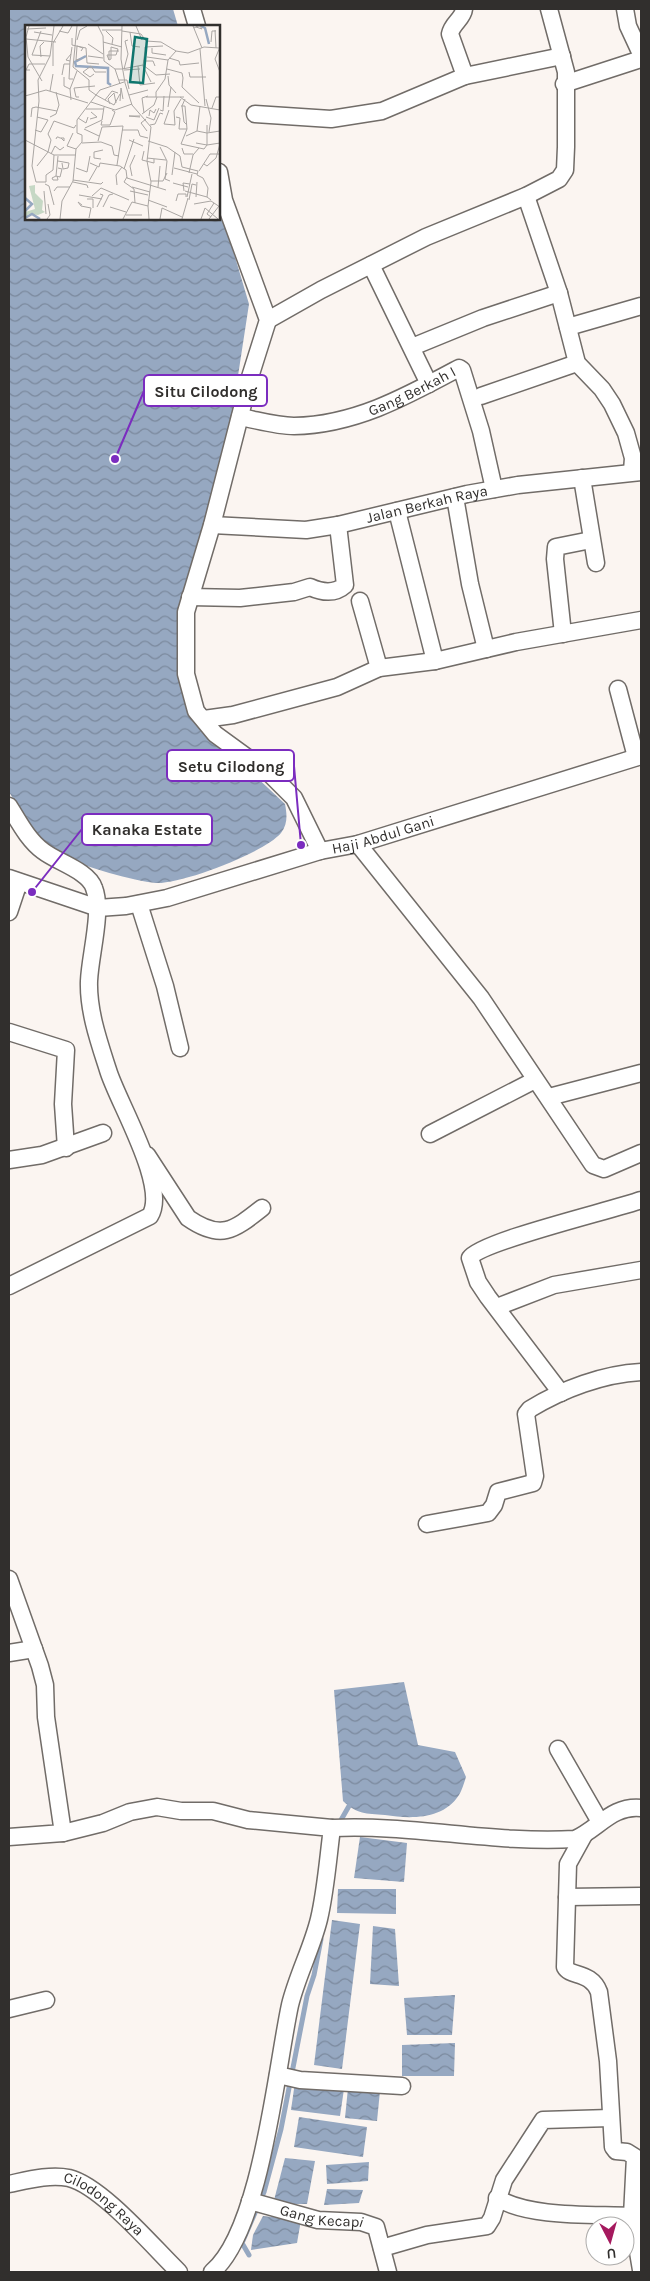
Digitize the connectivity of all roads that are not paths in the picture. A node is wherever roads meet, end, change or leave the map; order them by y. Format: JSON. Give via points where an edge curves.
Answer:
{"nodes":[{"id":1,"x":192,"y":9,"type":"edge"},
{"id":2,"x":464,"y":9,"type":"edge"},
{"id":3,"x":549,"y":9,"type":"edge"},
{"id":4,"x":624,"y":9,"type":"edge"},
{"id":5,"x":196,"y":25,"type":"edge"},
{"id":6,"x":641,"y":54,"type":"edge"},
{"id":7,"x":562,"y":56,"type":"junction"},
{"id":8,"x":641,"y":59,"type":"edge"},
{"id":9,"x":465,"y":76,"type":"junction"},
{"id":10,"x":564,"y":84,"type":"junction"},
{"id":11,"x":255,"y":114,"type":"dead end"},
{"id":12,"x":220,"y":178,"type":"edge"},
{"id":13,"x":526,"y":196,"type":"junction"},
{"id":14,"x":371,"y":266,"type":"junction"},
{"id":15,"x":558,"y":293,"type":"junction"},
{"id":16,"x":641,"y":306,"type":"edge"},
{"id":17,"x":268,"y":320,"type":"junction"},
{"id":18,"x":568,"y":327,"type":"junction"},
{"id":19,"x":417,"y":345,"type":"dead end"},
{"id":20,"x":576,"y":362,"type":"junction"},
{"id":21,"x":429,"y":384,"type":"junction"},
{"id":22,"x":481,"y":396,"type":"dead end"},
{"id":23,"x":240,"y":417,"type":"junction"},
{"id":24,"x":637,"y":472,"type":"edge"},
{"id":25,"x":582,"y":478,"type":"junction"},
{"id":26,"x":494,"y":489,"type":"junction"},
{"id":27,"x":455,"y":497,"type":"junction"},
{"id":28,"x":397,"y":511,"type":"junction"},
{"id":29,"x":212,"y":525,"type":"junction"},
{"id":30,"x":338,"y":525,"type":"junction"},
{"id":31,"x":591,"y":540,"type":"junction"},
{"id":32,"x":596,"y":563,"type":"dead end"},
{"id":33,"x":190,"y":597,"type":"junction"},
{"id":34,"x":360,"y":601,"type":"dead end"},
{"id":35,"x":641,"y":620,"type":"edge"},
{"id":36,"x":563,"y":634,"type":"junction"},
{"id":37,"x":486,"y":649,"type":"junction"},
{"id":38,"x":435,"y":661,"type":"junction"},
{"id":39,"x":380,"y":668,"type":"junction"},
{"id":40,"x":618,"y":689,"type":"dead end"},
{"id":41,"x":204,"y":720,"type":"junction"},
{"id":42,"x":639,"y":757,"type":"edge"},
{"id":43,"x":9,"y":806,"type":"edge"},
{"id":44,"x":358,"y":844,"type":"junction"},
{"id":45,"x":320,"y":851,"type":"junction"},
{"id":46,"x":14,"y":880,"type":"edge"},
{"id":47,"x":139,"y":904,"type":"junction"},
{"id":48,"x":98,"y":908,"type":"junction"},
{"id":49,"x":9,"y":912,"type":"edge"},
{"id":50,"x":9,"y":1032,"type":"edge"},
{"id":51,"x":180,"y":1048,"type":"dead end"},
{"id":52,"x":641,"y":1073,"type":"edge"},
{"id":53,"x":535,"y":1080,"type":"junction"},
{"id":54,"x":558,"y":1094,"type":"junction"},
{"id":55,"x":103,"y":1133,"type":"dead end"},
{"id":56,"x":430,"y":1134,"type":"dead end"},
{"id":57,"x":66,"y":1148,"type":"junction"},
{"id":58,"x":144,"y":1151,"type":"junction"},
{"id":59,"x":641,"y":1153,"type":"edge"},
{"id":60,"x":9,"y":1160,"type":"edge"},
{"id":61,"x":641,"y":1200,"type":"edge"},
{"id":62,"x":262,"y":1208,"type":"dead end"},
{"id":63,"x":641,"y":1270,"type":"edge"},
{"id":64,"x":9,"y":1286,"type":"edge"},
{"id":65,"x":497,"y":1307,"type":"junction"},
{"id":66,"x":641,"y":1372,"type":"edge"},
{"id":67,"x":562,"y":1393,"type":"junction"},
{"id":68,"x":427,"y":1524,"type":"dead end"},
{"id":69,"x":9,"y":1579,"type":"edge"},
{"id":70,"x":34,"y":1648,"type":"junction"},
{"id":71,"x":9,"y":1653,"type":"edge"},
{"id":72,"x":558,"y":1750,"type":"dead end"},
{"id":73,"x":641,"y":1808,"type":"edge"},
{"id":74,"x":600,"y":1822,"type":"junction"},
{"id":75,"x":332,"y":1828,"type":"junction"},
{"id":76,"x":63,"y":1833,"type":"junction"},
{"id":77,"x":584,"y":1835,"type":"junction"},
{"id":78,"x":9,"y":1836,"type":"edge"},
{"id":79,"x":641,"y":1896,"type":"edge"},
{"id":80,"x":567,"y":1897,"type":"junction"},
{"id":81,"x":46,"y":2000,"type":"dead end"},
{"id":82,"x":9,"y":2009,"type":"edge"},
{"id":83,"x":286,"y":2077,"type":"junction"},
{"id":84,"x":402,"y":2086,"type":"dead end"},
{"id":85,"x":610,"y":2118,"type":"junction"},
{"id":86,"x":9,"y":2184,"type":"edge"},
{"id":87,"x":497,"y":2198,"type":"junction"},
{"id":88,"x":257,"y":2203,"type":"junction"},
{"id":89,"x":632,"y":2216,"type":"joint"},
{"id":90,"x":635,"y":2234,"type":"edge"},
{"id":91,"x":382,"y":2248,"type":"junction"},
{"id":92,"x":641,"y":2270,"type":"edge"},
{"id":93,"x":179,"y":2272,"type":"edge"},
{"id":94,"x":212,"y":2272,"type":"edge"},
{"id":95,"x":388,"y":2272,"type":"edge"}],
"edges":[{"from":1,"to":5,"type":"street"},
{"from":2,"to":9,"type":"street","via":[[462,18],[450,34]]},
{"from":3,"to":7,"type":"street"},
{"from":4,"to":6,"type":"street"},
{"from":7,"to":9,"type":"street"},
{"from":7,"to":10,"type":"street","via":[[566,72]]},
{"from":8,"to":10,"type":"street"},
{"from":9,"to":11,"type":"street","via":[[369,114],[331,119]]},
{"from":10,"to":13,"type":"street","via":[[565,170],[559,179]]},
{"from":12,"to":17,"type":"street","via":[[224,200]]},
{"from":13,"to":14,"type":"street","via":[[426,237]]},
{"from":13,"to":15,"type":"street"},
{"from":14,"to":17,"type":"street"},
{"from":14,"to":21,"type":"street"},
{"from":15,"to":18,"type":"street"},
{"from":15,"to":19,"type":"street"},
{"from":16,"to":18,"type":"street"},
{"from":17,"to":23,"type":"street"},
{"from":18,"to":20,"type":"street"},
{"from":20,"to":22,"type":"street"},
{"from":20,"to":24,"type":"street","via":[[612,404]]},
{"from":21,"to":23,"type":"street","name":"Gang Berkah I","via":[[382,407],[342,421],[292,426]]},
{"from":21,"to":26,"type":"street","name":"Gang Berkah I","via":[[459,368],[462,370],[481,431]]},
{"from":23,"to":29,"type":"street"},
{"from":24,"to":25,"type":"street","name":"Jalan Berkah Raya"},
{"from":25,"to":26,"type":"street","name":"Jalan Berkah Raya"},
{"from":25,"to":31,"type":"street"},
{"from":26,"to":27,"type":"street","name":"Jalan Berkah Raya"},
{"from":27,"to":28,"type":"street","name":"Jalan Berkah Raya"},
{"from":27,"to":37,"type":"street","via":[[470,584]]},
{"from":28,"to":30,"type":"street","name":"Jalan Berkah Raya"},
{"from":28,"to":38,"type":"street"},
{"from":29,"to":30,"type":"street","name":"Jalan Berkah Raya","via":[[306,530]]},
{"from":29,"to":33,"type":"street"},
{"from":30,"to":33,"type":"street","via":[[345,585],[340,589],[319,592],[310,587],[240,598]]},
{"from":31,"to":32,"type":"street"},
{"from":31,"to":36,"type":"street","via":[[556,547]]},
{"from":33,"to":41,"type":"street","via":[[186,612],[186,674],[196,711]]},
{"from":34,"to":39,"type":"street"},
{"from":35,"to":36,"type":"street"},
{"from":36,"to":37,"type":"street"},
{"from":37,"to":38,"type":"street"},
{"from":38,"to":39,"type":"street"},
{"from":39,"to":41,"type":"street","via":[[337,687]]},
{"from":40,"to":42,"type":"street"},
{"from":41,"to":45,"type":"street","via":[[216,734],[270,774],[294,798]]},
{"from":42,"to":44,"type":"street","name":"Haji Abdul Gani"},
{"from":43,"to":48,"type":"street","via":[[42,851],[89,878]]},
{"from":44,"to":45,"type":"street","name":"Haji Abdul Gani"},
{"from":44,"to":53,"type":"street","via":[[481,998]]},
{"from":45,"to":47,"type":"street","name":"Haji Abdul Gani","via":[[224,882]]},
{"from":46,"to":48,"type":"street","name":"Haji Abdul Gani"},
{"from":46,"to":49,"type":"street"},
{"from":47,"to":48,"type":"street","name":"Haji Abdul Gani"},
{"from":47,"to":51,"type":"street","via":[[165,986]]},
{"from":48,"to":58,"type":"street","via":[[91,947],[89,984],[92,1017],[108,1073]]},
{"from":50,"to":57,"type":"street","via":[[66,1050],[63,1104]]},
{"from":52,"to":54,"type":"street"},
{"from":53,"to":54,"type":"street"},
{"from":53,"to":56,"type":"street"},
{"from":54,"to":59,"type":"street","via":[[593,1165],[604,1169]]},
{"from":55,"to":57,"type":"street"},
{"from":57,"to":60,"type":"street"},
{"from":58,"to":62,"type":"street","via":[[188,1218],[197,1224],[217,1232],[227,1232]]},
{"from":58,"to":64,"type":"street","via":[[154,1200],[150,1216]]},
{"from":61,"to":65,"type":"street","via":[[544,1227],[472,1255],[470,1263],[478,1282]]},
{"from":63,"to":65,"type":"street","via":[[554,1285]]},
{"from":65,"to":67,"type":"street"},
{"from":66,"to":67,"type":"street","via":[[620,1374]]},
{"from":67,"to":68,"type":"street","via":[[526,1414],[535,1476],[533,1483],[498,1492],[488,1513]]},
{"from":69,"to":70,"type":"street"},
{"from":70,"to":71,"type":"street"},
{"from":70,"to":76,"type":"street","via":[[44,1685]]},
{"from":72,"to":74,"type":"street"},
{"from":73,"to":74,"type":"street","via":[[620,1810]]},
{"from":74,"to":77,"type":"street"},
{"from":75,"to":76,"type":"street","via":[[248,1820],[213,1811],[157,1807]]},
{"from":75,"to":77,"type":"street","via":[[384,1828],[563,1840]]},
{"from":75,"to":83,"type":"street","via":[[319,1919],[290,2004]]},
{"from":76,"to":78,"type":"street"},
{"from":77,"to":80,"type":"street","via":[[568,1864]]},
{"from":79,"to":80,"type":"street"},
{"from":80,"to":85,"type":"street","via":[[565,1966],[569,1972],[588,1977],[599,1992],[608,2061]]},
{"from":81,"to":82,"type":"street"},
{"from":83,"to":84,"type":"street"},
{"from":83,"to":88,"type":"street"},
{"from":85,"to":87,"type":"street","via":[[543,2120],[504,2180]]},
{"from":85,"to":89,"type":"street","via":[[613,2147],[635,2157]]},
{"from":86,"to":93,"type":"street","name":"Cilodong Raya","via":[[49,2177],[69,2178],[84,2184],[100,2195]]},
{"from":87,"to":89,"type":"street","via":[[518,2208]]},
{"from":87,"to":91,"type":"street","via":[[487,2226],[427,2235]]},
{"from":88,"to":91,"type":"street","name":"Gang Kecapi","via":[[318,2220],[361,2222],[376,2227]]},
{"from":88,"to":94,"type":"street","via":[[221,2264]]},
{"from":90,"to":92,"type":"street"},
{"from":91,"to":95,"type":"street","name":"Gang Kecapi"}]}
